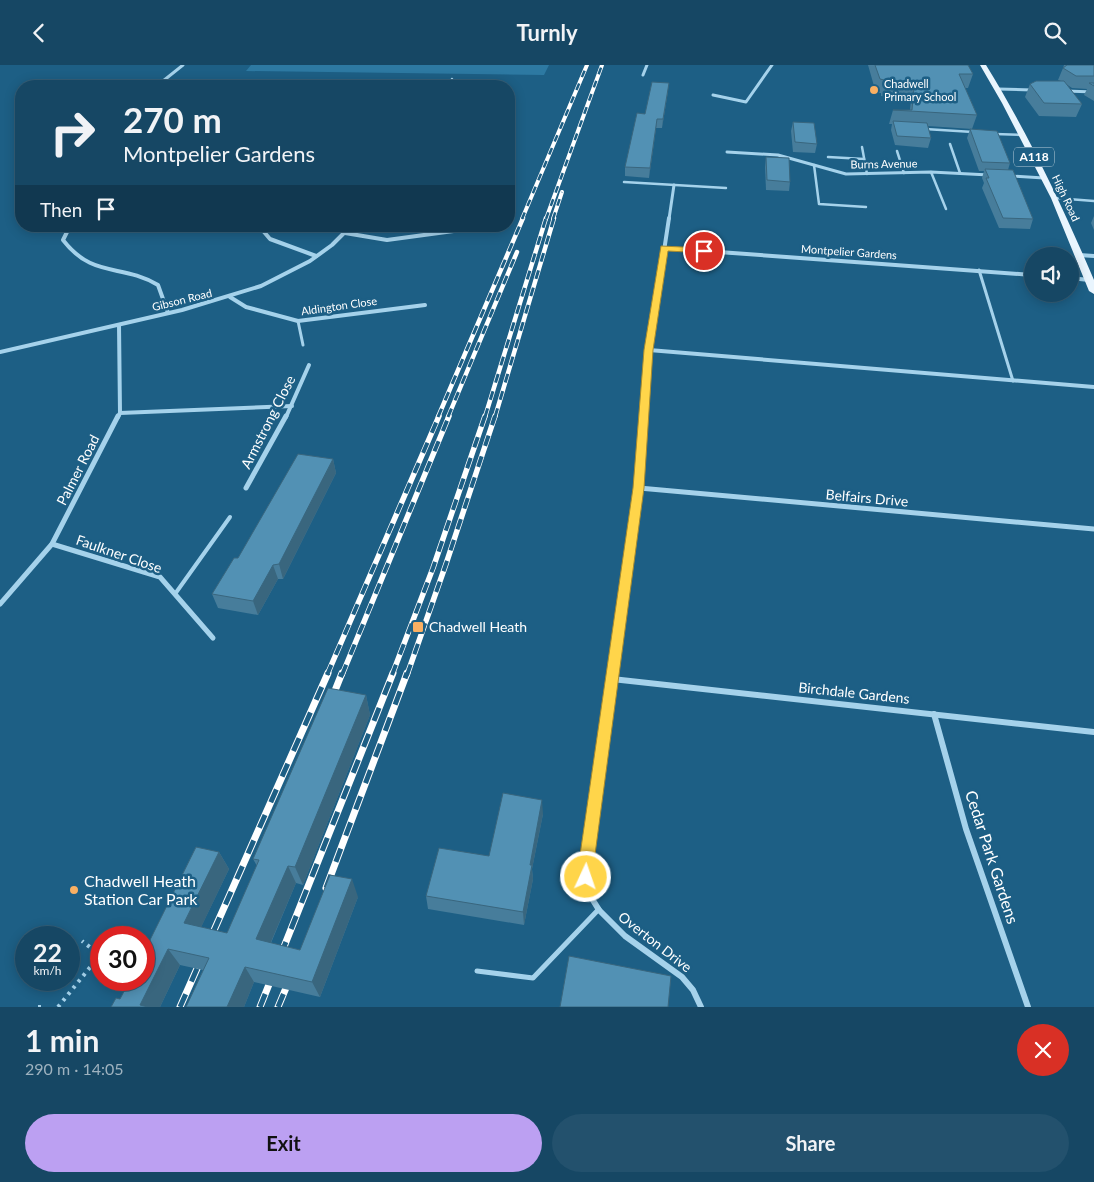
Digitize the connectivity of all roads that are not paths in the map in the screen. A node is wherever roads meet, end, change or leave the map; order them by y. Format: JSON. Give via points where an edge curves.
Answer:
{"nodes":[{"id":1,"x":184,"y":65,"type":"edge"},
{"id":2,"x":647,"y":65,"type":"edge"},
{"id":3,"x":772,"y":65,"type":"edge"},
{"id":4,"x":983,"y":65,"type":"edge"},
{"id":5,"x":643,"y":75,"type":"dead end"},
{"id":6,"x":164,"y":80,"type":"edge"},
{"id":7,"x":998,"y":89,"type":"junction"},
{"id":8,"x":1037,"y":90,"type":"edge"},
{"id":9,"x":1057,"y":90,"type":"edge"},
{"id":10,"x":1094,"y":92,"type":"edge"},
{"id":11,"x":713,"y":95,"type":"dead end"},
{"id":12,"x":917,"y":129,"type":"edge"},
{"id":13,"x":980,"y":133,"type":"edge"},
{"id":14,"x":993,"y":133,"type":"edge"},
{"id":15,"x":1022,"y":135,"type":"junction"},
{"id":16,"x":950,"y":144,"type":"dead end"},
{"id":17,"x":862,"y":147,"type":"dead end"},
{"id":18,"x":897,"y":151,"type":"dead end"},
{"id":19,"x":727,"y":152,"type":"dead end"},
{"id":20,"x":828,"y":157,"type":"dead end"},
{"id":21,"x":864,"y":159,"type":"junction"},
{"id":22,"x":814,"y":165,"type":"junction"},
{"id":23,"x":932,"y":172,"type":"junction"},
{"id":24,"x":904,"y":173,"type":"junction"},
{"id":25,"x":960,"y":173,"type":"junction"},
{"id":26,"x":867,"y":174,"type":"junction"},
{"id":27,"x":997,"y":175,"type":"edge"},
{"id":28,"x":1007,"y":176,"type":"edge"},
{"id":29,"x":1044,"y":178,"type":"junction"},
{"id":30,"x":624,"y":182,"type":"dead end"},
{"id":31,"x":674,"y":185,"type":"junction"},
{"id":32,"x":726,"y":188,"type":"dead end"},
{"id":33,"x":1055,"y":198,"type":"junction"},
{"id":34,"x":1094,"y":201,"type":"edge"},
{"id":35,"x":866,"y":207,"type":"dead end"},
{"id":36,"x":946,"y":209,"type":"dead end"},
{"id":37,"x":67,"y":232,"type":"edge"},
{"id":38,"x":264,"y":232,"type":"edge"},
{"id":39,"x":436,"y":232,"type":"edge"},
{"id":40,"x":345,"y":233,"type":"joint"},
{"id":41,"x":1076,"y":247,"type":"edge"},
{"id":42,"x":664,"y":248,"type":"junction"},
{"id":43,"x":1079,"y":255,"type":"joint"},
{"id":44,"x":316,"y":256,"type":"junction"},
{"id":45,"x":1094,"y":256,"type":"edge"},
{"id":46,"x":978,"y":270,"type":"junction"},
{"id":47,"x":1024,"y":274,"type":"edge"},
{"id":48,"x":1079,"y":279,"type":"edge"},
{"id":49,"x":1089,"y":280,"type":"junction"},
{"id":50,"x":1094,"y":291,"type":"edge"},
{"id":51,"x":230,"y":297,"type":"junction"},
{"id":52,"x":424,"y":305,"type":"dead end"},
{"id":53,"x":168,"y":313,"type":"junction"},
{"id":54,"x":298,"y":321,"type":"junction"},
{"id":55,"x":119,"y":325,"type":"junction"},
{"id":56,"x":303,"y":345,"type":"dead end"},
{"id":57,"x":649,"y":350,"type":"junction"},
{"id":58,"x":0,"y":352,"type":"edge"},
{"id":59,"x":309,"y":365,"type":"dead end"},
{"id":60,"x":1013,"y":381,"type":"junction"},
{"id":61,"x":1094,"y":387,"type":"edge"},
{"id":62,"x":292,"y":406,"type":"junction"},
{"id":63,"x":120,"y":413,"type":"junction"},
{"id":64,"x":246,"y":488,"type":"dead end"},
{"id":65,"x":639,"y":488,"type":"junction"},
{"id":66,"x":230,"y":517,"type":"dead end"},
{"id":67,"x":1094,"y":529,"type":"edge"},
{"id":68,"x":52,"y":544,"type":"junction"},
{"id":69,"x":175,"y":594,"type":"junction"},
{"id":70,"x":0,"y":604,"type":"edge"},
{"id":71,"x":213,"y":638,"type":"dead end"},
{"id":72,"x":612,"y":679,"type":"junction"},
{"id":73,"x":934,"y":714,"type":"junction"},
{"id":74,"x":1094,"y":732,"type":"edge"},
{"id":75,"x":599,"y":909,"type":"junction"},
{"id":76,"x":477,"y":971,"type":"dead end"},
{"id":77,"x":701,"y":1007,"type":"edge"},
{"id":78,"x":1028,"y":1007,"type":"edge"}],
"edges":[{"from":1,"to":6,"type":"street"},
{"from":2,"to":5,"type":"street"},
{"from":3,"to":11,"type":"street","via":[[746,102]]},
{"from":4,"to":7,"type":"main road","name":"High Road","number":"A118"},
{"from":7,"to":8,"type":"street"},
{"from":7,"to":15,"type":"main road","name":"High Road","number":"A118"},
{"from":9,"to":10,"type":"street"},
{"from":12,"to":13,"type":"lane"},
{"from":14,"to":15,"type":"lane"},
{"from":15,"to":29,"type":"main road","name":"High Road","number":"A118"},
{"from":16,"to":25,"type":"lane"},
{"from":17,"to":21,"type":"lane"},
{"from":18,"to":24,"type":"lane"},
{"from":19,"to":22,"type":"street","name":"Burns Avenue","via":[[778,155]]},
{"from":20,"to":21,"type":"lane"},
{"from":21,"to":26,"type":"lane"},
{"from":22,"to":26,"type":"street","name":"Burns Avenue","via":[[846,174]]},
{"from":22,"to":35,"type":"lane","via":[[818,204]]},
{"from":23,"to":24,"type":"street","name":"Burns Avenue"},
{"from":23,"to":25,"type":"street","name":"Burns Avenue"},
{"from":23,"to":36,"type":"lane"},
{"from":24,"to":26,"type":"street","name":"Burns Avenue"},
{"from":25,"to":27,"type":"street","name":"Burns Avenue"},
{"from":28,"to":29,"type":"street"},
{"from":29,"to":33,"type":"main road","name":"High Road","number":"A118"},
{"from":30,"to":31,"type":"lane"},
{"from":31,"to":32,"type":"lane"},
{"from":31,"to":42,"type":"street","name":"Overton Drive"},
{"from":33,"to":34,"type":"lane"},
{"from":33,"to":41,"type":"main road","name":"High Road","number":"A118"},
{"from":37,"to":53,"type":"street","via":[[62,240],[72,254],[88,265],[142,276],[158,285]]},
{"from":38,"to":44,"type":"street","via":[[270,239]]},
{"from":39,"to":40,"type":"street","via":[[387,240]]},
{"from":40,"to":44,"type":"street","name":"Gibson Road"},
{"from":42,"to":46,"type":"street","name":"Montpelier Gardens"},
{"from":42,"to":57,"type":"street","name":"Overton Drive"},
{"from":43,"to":45,"type":"street"},
{"from":43,"to":49,"type":"main road","name":"High Road","number":"A118"},
{"from":44,"to":51,"type":"street","name":"Gibson Road","via":[[276,279]]},
{"from":46,"to":47,"type":"street","name":"Montpelier Gardens"},
{"from":46,"to":60,"type":"lane"},
{"from":48,"to":49,"type":"street"},
{"from":49,"to":50,"type":"main road","name":"High Road","number":"A118"},
{"from":51,"to":53,"type":"street","name":"Gibson Road"},
{"from":51,"to":54,"type":"street","name":"Aldington Close","via":[[246,307]]},
{"from":52,"to":54,"type":"street","name":"Aldington Close"},
{"from":53,"to":55,"type":"street","name":"Gibson Road"},
{"from":54,"to":56,"type":"lane"},
{"from":55,"to":58,"type":"street","name":"Gibson Road"},
{"from":55,"to":63,"type":"street","name":"Palmer Road"},
{"from":57,"to":60,"type":"street"},
{"from":57,"to":65,"type":"street","name":"Overton Drive"},
{"from":59,"to":62,"type":"street","name":"Armstrong Close"},
{"from":60,"to":61,"type":"street"},
{"from":62,"to":63,"type":"street"},
{"from":62,"to":64,"type":"street","name":"Armstrong Close"},
{"from":63,"to":68,"type":"street","name":"Palmer Road"},
{"from":65,"to":67,"type":"street","name":"Belfairs Drive"},
{"from":65,"to":72,"type":"street","name":"Overton Drive"},
{"from":66,"to":69,"type":"lane"},
{"from":68,"to":69,"type":"street","name":"Faulkner Close","via":[[160,577]]},
{"from":68,"to":70,"type":"street","name":"Palmer Road"},
{"from":69,"to":71,"type":"street","name":"Faulkner Close"},
{"from":72,"to":73,"type":"street","name":"Birchdale Gardens"},
{"from":72,"to":75,"type":"street","name":"Overton Drive","via":[[586,862],[586,891]]},
{"from":73,"to":74,"type":"street","name":"Birchdale Gardens"},
{"from":73,"to":78,"type":"street","name":"Cedar Park Gardens","via":[[966,829]]},
{"from":75,"to":76,"type":"lane","via":[[533,978]]},
{"from":75,"to":77,"type":"street","name":"Overton Drive","via":[[609,922],[686,979],[698,995]]}]}
